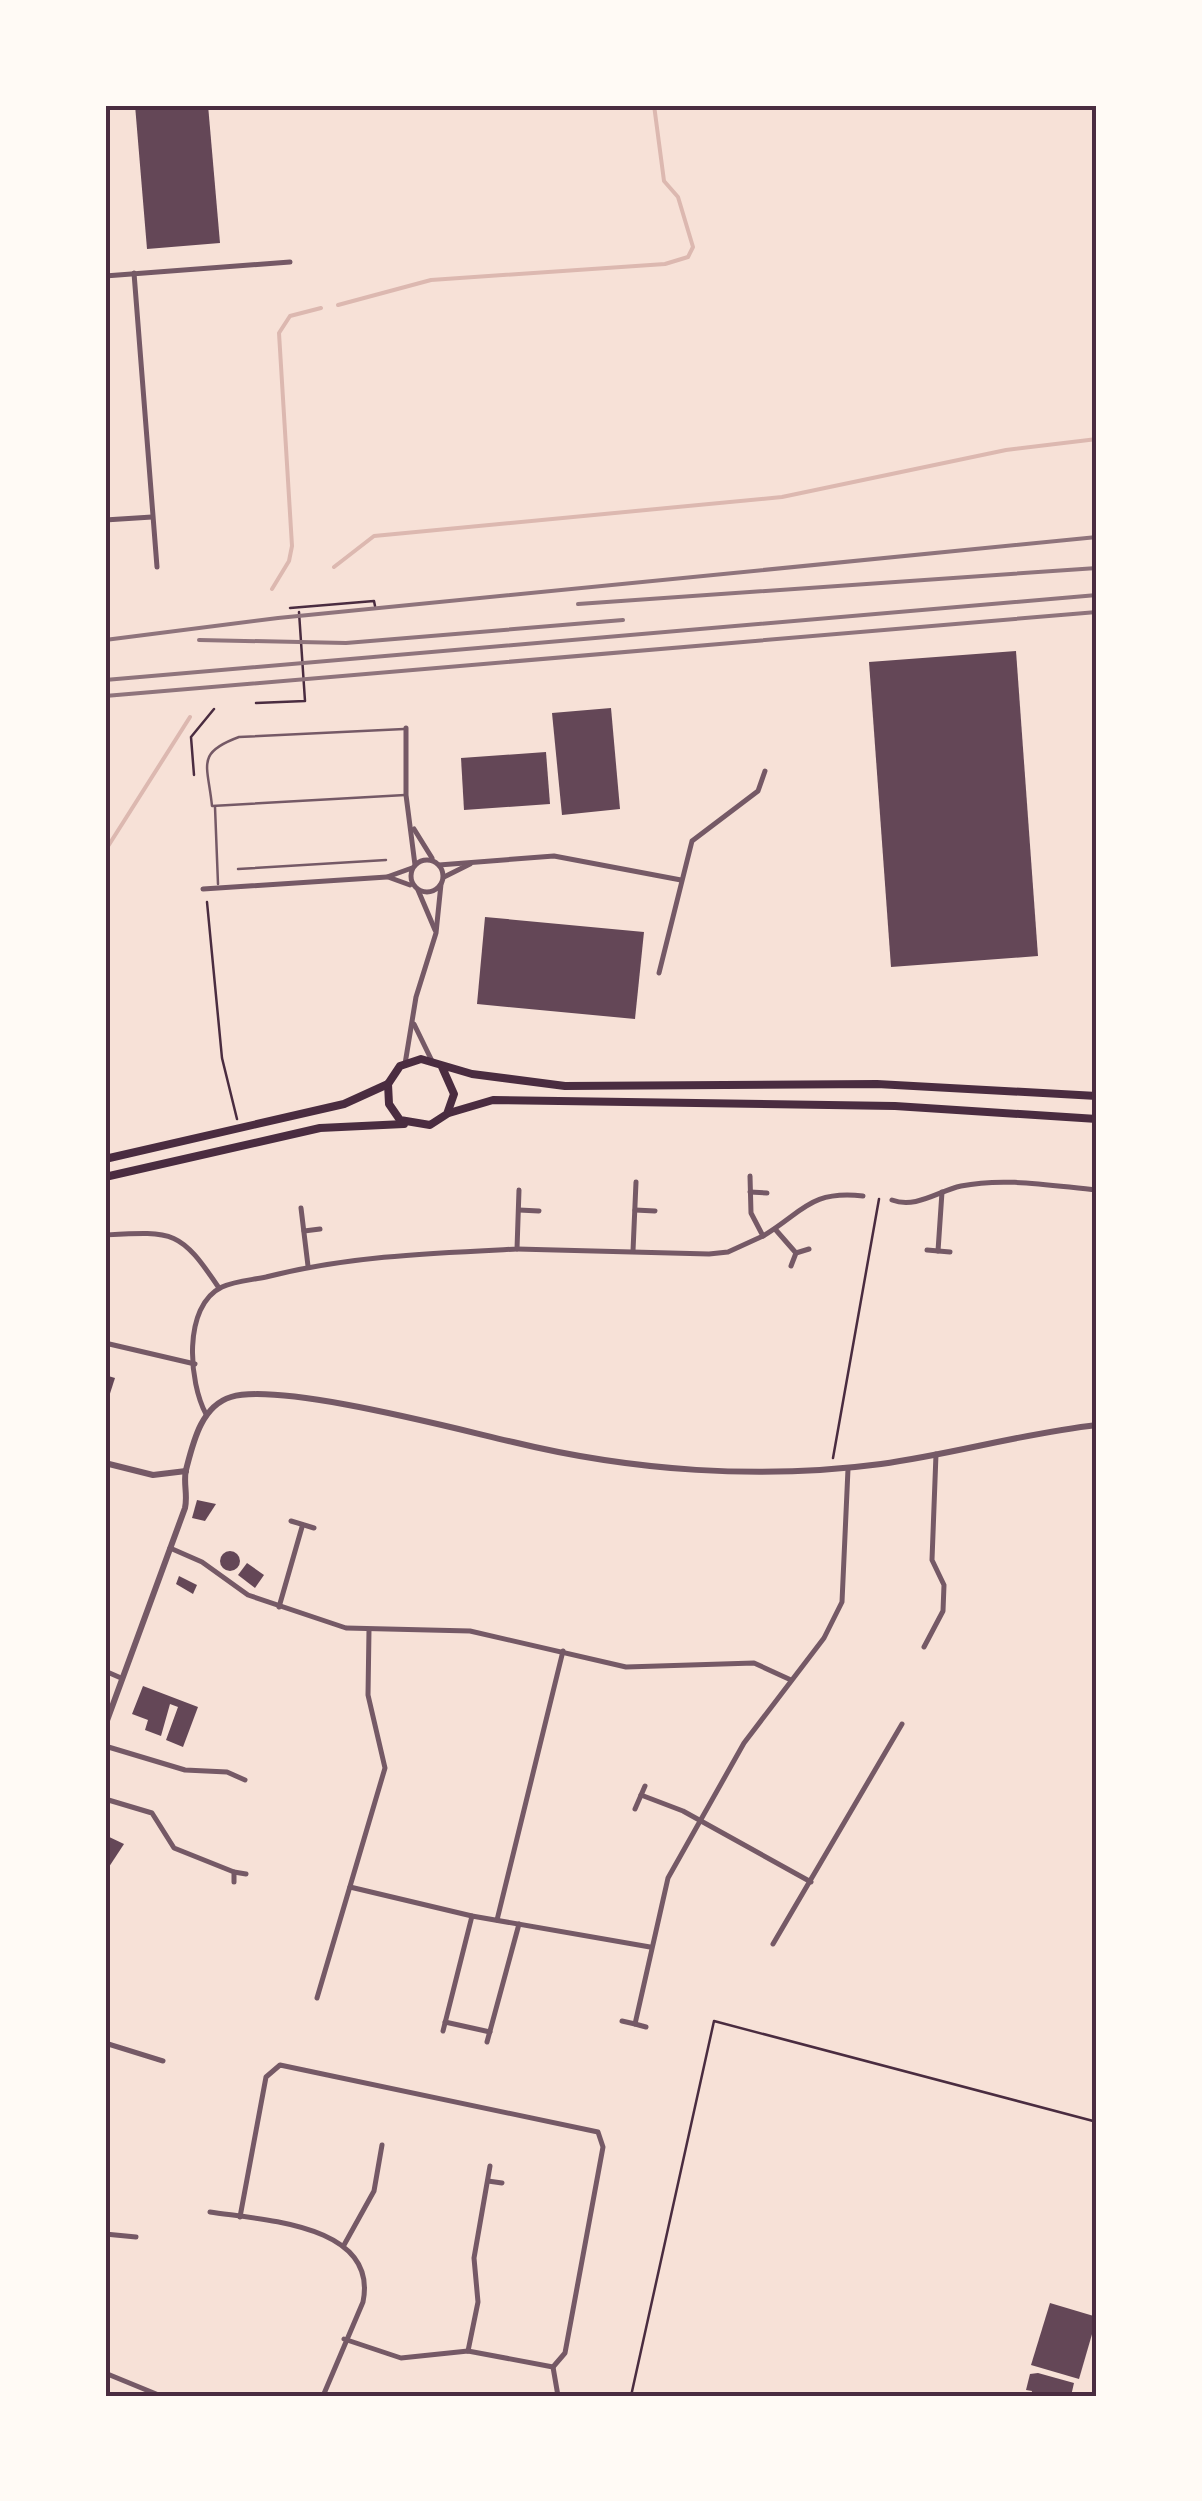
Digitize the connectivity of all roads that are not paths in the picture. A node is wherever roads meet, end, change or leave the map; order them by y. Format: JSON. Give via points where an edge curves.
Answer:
{"nodes":[{"id":1,"x":290,"y":262,"type":"dead end"},
{"id":2,"x":134,"y":273,"type":"junction"},
{"id":3,"x":105,"y":276,"type":"edge"},
{"id":4,"x":152,"y":518,"type":"junction"},
{"id":5,"x":105,"y":520,"type":"edge"},
{"id":6,"x":157,"y":567,"type":"dead end"},
{"id":7,"x":406,"y":728,"type":"joint"},
{"id":8,"x":765,"y":771,"type":"dead end"},
{"id":9,"x":406,"y":795,"type":"junction"},
{"id":10,"x":214,"y":806,"type":"junction"},
{"id":11,"x":412,"y":827,"type":"junction"},
{"id":12,"x":386,"y":860,"type":"dead end"},
{"id":13,"x":436,"y":863,"type":"junction"},
{"id":14,"x":472,"y":863,"type":"junction"},
{"id":15,"x":414,"y":866,"type":"junction"},
{"id":16,"x":238,"y":869,"type":"dead end"},
{"id":17,"x":387,"y":877,"type":"junction"},
{"id":18,"x":442,"y":880,"type":"junction"},
{"id":19,"x":681,"y":880,"type":"junction"},
{"id":20,"x":218,"y":888,"type":"junction"},
{"id":21,"x":416,"y":888,"type":"junction"},
{"id":22,"x":203,"y":889,"type":"dead end"},
{"id":23,"x":436,"y":933,"type":"junction"},
{"id":24,"x":659,"y":974,"type":"dead end"},
{"id":25,"x":413,"y":1021,"type":"junction"},
{"id":26,"x":432,"y":1061,"type":"junction"},
{"id":27,"x":405,"y":1064,"type":"junction"},
{"id":28,"x":442,"y":1067,"type":"junction"},
{"id":29,"x":388,"y":1084,"type":"junction"},
{"id":30,"x":1097,"y":1096,"type":"edge"},
{"id":31,"x":447,"y":1114,"type":"junction"},
{"id":32,"x":1097,"y":1118,"type":"edge"},
{"id":33,"x":409,"y":1124,"type":"junction"},
{"id":34,"x":105,"y":1159,"type":"edge"},
{"id":35,"x":750,"y":1176,"type":"dead end"},
{"id":36,"x":105,"y":1178,"type":"edge"},
{"id":37,"x":636,"y":1182,"type":"dead end"},
{"id":38,"x":520,"y":1190,"type":"dead end"},
{"id":39,"x":1097,"y":1190,"type":"edge"},
{"id":40,"x":750,"y":1192,"type":"junction"},
{"id":41,"x":942,"y":1192,"type":"junction"},
{"id":42,"x":767,"y":1193,"type":"dead end"},
{"id":43,"x":864,"y":1196,"type":"dead end"},
{"id":44,"x":892,"y":1200,"type":"dead end"},
{"id":45,"x":301,"y":1208,"type":"dead end"},
{"id":46,"x":518,"y":1210,"type":"junction"},
{"id":47,"x":635,"y":1210,"type":"junction"},
{"id":48,"x":540,"y":1211,"type":"dead end"},
{"id":49,"x":655,"y":1211,"type":"dead end"},
{"id":50,"x":320,"y":1229,"type":"dead end"},
{"id":51,"x":775,"y":1229,"type":"junction"},
{"id":52,"x":304,"y":1232,"type":"junction"},
{"id":53,"x":105,"y":1236,"type":"edge"},
{"id":54,"x":762,"y":1236,"type":"junction"},
{"id":55,"x":517,"y":1249,"type":"junction"},
{"id":56,"x":809,"y":1249,"type":"dead end"},
{"id":57,"x":927,"y":1250,"type":"dead end"},
{"id":58,"x":633,"y":1251,"type":"junction"},
{"id":59,"x":938,"y":1251,"type":"junction"},
{"id":60,"x":950,"y":1252,"type":"dead end"},
{"id":61,"x":796,"y":1253,"type":"junction"},
{"id":62,"x":308,"y":1266,"type":"junction"},
{"id":63,"x":791,"y":1266,"type":"dead end"},
{"id":64,"x":220,"y":1288,"type":"junction"},
{"id":65,"x":105,"y":1343,"type":"edge"},
{"id":66,"x":195,"y":1364,"type":"junction"},
{"id":67,"x":206,"y":1414,"type":"junction"},
{"id":68,"x":1097,"y":1425,"type":"edge"},
{"id":69,"x":936,"y":1454,"type":"junction"},
{"id":70,"x":105,"y":1463,"type":"edge"},
{"id":71,"x":848,"y":1468,"type":"junction"},
{"id":72,"x":186,"y":1471,"type":"junction"},
{"id":73,"x":291,"y":1521,"type":"dead end"},
{"id":74,"x":302,"y":1527,"type":"junction"},
{"id":75,"x":314,"y":1528,"type":"dead end"},
{"id":76,"x":170,"y":1548,"type":"junction"},
{"id":77,"x":278,"y":1607,"type":"junction"},
{"id":78,"x":369,"y":1630,"type":"junction"},
{"id":79,"x":924,"y":1647,"type":"dead end"},
{"id":80,"x":563,"y":1651,"type":"junction"},
{"id":81,"x":105,"y":1672,"type":"edge"},
{"id":82,"x":121,"y":1678,"type":"junction"},
{"id":83,"x":791,"y":1680,"type":"junction"},
{"id":84,"x":902,"y":1724,"type":"dead end"},
{"id":85,"x":105,"y":1726,"type":"edge"},
{"id":86,"x":105,"y":1746,"type":"edge"},
{"id":87,"x":245,"y":1780,"type":"dead end"},
{"id":88,"x":645,"y":1786,"type":"dead end"},
{"id":89,"x":641,"y":1795,"type":"junction"},
{"id":90,"x":105,"y":1799,"type":"edge"},
{"id":91,"x":635,"y":1808,"type":"dead end"},
{"id":92,"x":698,"y":1821,"type":"junction"},
{"id":93,"x":234,"y":1872,"type":"junction"},
{"id":94,"x":246,"y":1874,"type":"dead end"},
{"id":95,"x":234,"y":1882,"type":"dead end"},
{"id":96,"x":810,"y":1882,"type":"junction"},
{"id":97,"x":350,"y":1887,"type":"junction"},
{"id":98,"x":472,"y":1916,"type":"junction"},
{"id":99,"x":497,"y":1920,"type":"junction"},
{"id":100,"x":519,"y":1924,"type":"junction"},
{"id":101,"x":773,"y":1944,"type":"dead end"},
{"id":102,"x":650,"y":1947,"type":"junction"},
{"id":103,"x":317,"y":1998,"type":"dead end"},
{"id":104,"x":445,"y":2022,"type":"junction"},
{"id":105,"x":622,"y":2022,"type":"dead end"},
{"id":106,"x":635,"y":2024,"type":"junction"},
{"id":107,"x":646,"y":2028,"type":"dead end"},
{"id":108,"x":443,"y":2032,"type":"dead end"},
{"id":109,"x":490,"y":2032,"type":"junction"},
{"id":110,"x":488,"y":2042,"type":"dead end"},
{"id":111,"x":105,"y":2043,"type":"edge"},
{"id":112,"x":163,"y":2061,"type":"dead end"},
{"id":113,"x":382,"y":2145,"type":"dead end"},
{"id":114,"x":490,"y":2166,"type":"dead end"},
{"id":115,"x":488,"y":2180,"type":"junction"},
{"id":116,"x":502,"y":2183,"type":"dead end"},
{"id":117,"x":210,"y":2212,"type":"dead end"},
{"id":118,"x":240,"y":2217,"type":"junction"},
{"id":119,"x":105,"y":2234,"type":"edge"},
{"id":120,"x":136,"y":2236,"type":"dead end"},
{"id":121,"x":344,"y":2245,"type":"junction"},
{"id":122,"x":344,"y":2338,"type":"junction"},
{"id":123,"x":468,"y":2351,"type":"junction"},
{"id":124,"x":553,"y":2367,"type":"junction"},
{"id":125,"x":105,"y":2373,"type":"edge"},
{"id":126,"x":161,"y":2396,"type":"edge"},
{"id":127,"x":324,"y":2396,"type":"edge"},
{"id":128,"x":558,"y":2396,"type":"edge"}],
"edges":[{"from":1,"to":2,"type":"street"},
{"from":2,"to":3,"type":"street"},
{"from":2,"to":4,"type":"street"},
{"from":4,"to":5,"type":"street"},
{"from":4,"to":6,"type":"street"},
{"from":7,"to":9,"type":"street"},
{"from":7,"to":10,"type":"lane","via":[[239,737],[213,746],[208,755]]},
{"from":8,"to":19,"type":"street","via":[[758,791],[692,841]]},
{"from":9,"to":10,"type":"lane"},
{"from":9,"to":11,"type":"street"},
{"from":10,"to":20,"type":"lane"},
{"from":11,"to":13,"type":"street"},
{"from":11,"to":15,"type":"street"},
{"from":12,"to":16,"type":"lane"},
{"from":13,"to":14,"type":"street"},
{"from":13,"to":15,"type":"street"},
{"from":13,"to":18,"type":"street"},
{"from":14,"to":18,"type":"street"},
{"from":14,"to":19,"type":"street","via":[[554,856]]},
{"from":15,"to":17,"type":"street"},
{"from":15,"to":21,"type":"street"},
{"from":17,"to":20,"type":"street"},
{"from":17,"to":21,"type":"street"},
{"from":18,"to":21,"type":"street","via":[[428,892]]},
{"from":18,"to":23,"type":"street"},
{"from":19,"to":24,"type":"street"},
{"from":20,"to":22,"type":"street"},
{"from":21,"to":23,"type":"street"},
{"from":23,"to":25,"type":"street"},
{"from":25,"to":26,"type":"street"},
{"from":25,"to":27,"type":"street"},
{"from":26,"to":27,"type":"highway"},
{"from":26,"to":28,"type":"highway"},
{"from":27,"to":29,"type":"highway"},
{"from":28,"to":30,"type":"highway","via":[[565,1086],[877,1084]]},
{"from":28,"to":31,"type":"highway","via":[[454,1094]]},
{"from":29,"to":33,"type":"highway","via":[[393,1113]]},
{"from":29,"to":34,"type":"highway","via":[[344,1104]]},
{"from":31,"to":32,"type":"highway","via":[[493,1100],[895,1106]]},
{"from":31,"to":33,"type":"highway","via":[[430,1125]]},
{"from":33,"to":36,"type":"highway","via":[[320,1128]]},
{"from":35,"to":40,"type":"street"},
{"from":37,"to":47,"type":"street"},
{"from":38,"to":46,"type":"street"},
{"from":39,"to":41,"type":"street","via":[[990,1183]]},
{"from":40,"to":42,"type":"street"},
{"from":40,"to":54,"type":"street"},
{"from":41,"to":44,"type":"street","via":[[911,1204]]},
{"from":41,"to":59,"type":"street"},
{"from":43,"to":51,"type":"street","via":[[812,1200]]},
{"from":45,"to":52,"type":"street"},
{"from":46,"to":48,"type":"street"},
{"from":46,"to":55,"type":"street"},
{"from":47,"to":49,"type":"street"},
{"from":47,"to":58,"type":"street"},
{"from":50,"to":52,"type":"street"},
{"from":51,"to":54,"type":"street"},
{"from":51,"to":61,"type":"street"},
{"from":52,"to":62,"type":"street"},
{"from":53,"to":64,"type":"street","via":[[174,1235],[191,1246]]},
{"from":54,"to":58,"type":"street","via":[[728,1252]]},
{"from":55,"to":58,"type":"street"},
{"from":55,"to":62,"type":"street"},
{"from":56,"to":61,"type":"street"},
{"from":57,"to":59,"type":"street"},
{"from":59,"to":60,"type":"street"},
{"from":61,"to":63,"type":"street"},
{"from":62,"to":64,"type":"street"},
{"from":64,"to":66,"type":"street","via":[[195,1328]]},
{"from":65,"to":66,"type":"street"},
{"from":66,"to":67,"type":"street"},
{"from":67,"to":71,"type":"street","via":[[233,1396],[276,1396],[586,1459],[702,1469]]},
{"from":67,"to":72,"type":"street"},
{"from":68,"to":69,"type":"street"},
{"from":69,"to":71,"type":"street"},
{"from":69,"to":79,"type":"street","via":[[932,1560],[944,1586],[942,1612]]},
{"from":70,"to":72,"type":"street","via":[[154,1474]]},
{"from":71,"to":83,"type":"street","via":[[842,1602]]},
{"from":72,"to":76,"type":"street","via":[[186,1500]]},
{"from":73,"to":74,"type":"street"},
{"from":74,"to":75,"type":"street"},
{"from":74,"to":77,"type":"street"},
{"from":76,"to":77,"type":"street"},
{"from":76,"to":82,"type":"street"},
{"from":77,"to":78,"type":"street"},
{"from":78,"to":80,"type":"street","via":[[470,1631]]},
{"from":78,"to":97,"type":"street","via":[[368,1695],[385,1768]]},
{"from":80,"to":83,"type":"street","via":[[640,1668],[754,1663]]},
{"from":80,"to":99,"type":"street"},
{"from":81,"to":82,"type":"street"},
{"from":82,"to":85,"type":"street"},
{"from":83,"to":92,"type":"street"},
{"from":84,"to":96,"type":"street"},
{"from":86,"to":87,"type":"street"},
{"from":88,"to":89,"type":"street"},
{"from":89,"to":91,"type":"street"},
{"from":89,"to":92,"type":"street"},
{"from":90,"to":93,"type":"street","via":[[152,1812],[174,1848]]},
{"from":92,"to":96,"type":"street"},
{"from":92,"to":102,"type":"street","via":[[668,1878]]},
{"from":93,"to":94,"type":"street"},
{"from":93,"to":95,"type":"street"},
{"from":96,"to":101,"type":"street"},
{"from":97,"to":98,"type":"street"},
{"from":97,"to":103,"type":"street"},
{"from":98,"to":99,"type":"street"},
{"from":98,"to":104,"type":"street"},
{"from":99,"to":100,"type":"street"},
{"from":100,"to":102,"type":"street"},
{"from":100,"to":109,"type":"street"},
{"from":102,"to":106,"type":"street"},
{"from":104,"to":108,"type":"street"},
{"from":104,"to":109,"type":"street"},
{"from":105,"to":106,"type":"street"},
{"from":106,"to":107,"type":"street"},
{"from":109,"to":110,"type":"street"},
{"from":111,"to":112,"type":"street"},
{"from":113,"to":121,"type":"street","via":[[374,2192]]},
{"from":114,"to":115,"type":"street"},
{"from":115,"to":116,"type":"street"},
{"from":115,"to":123,"type":"street"},
{"from":117,"to":118,"type":"street"},
{"from":118,"to":121,"type":"street","via":[[323,2234]]},
{"from":118,"to":124,"type":"street","via":[[266,2076],[280,2066],[594,2129],[602,2152],[565,2353]]},
{"from":119,"to":120,"type":"street"},
{"from":121,"to":122,"type":"street","via":[[360,2262],[366,2289]]},
{"from":122,"to":123,"type":"street","via":[[401,2358]]},
{"from":122,"to":127,"type":"street"},
{"from":123,"to":124,"type":"street"},
{"from":124,"to":128,"type":"street"},
{"from":125,"to":126,"type":"street"}]}
